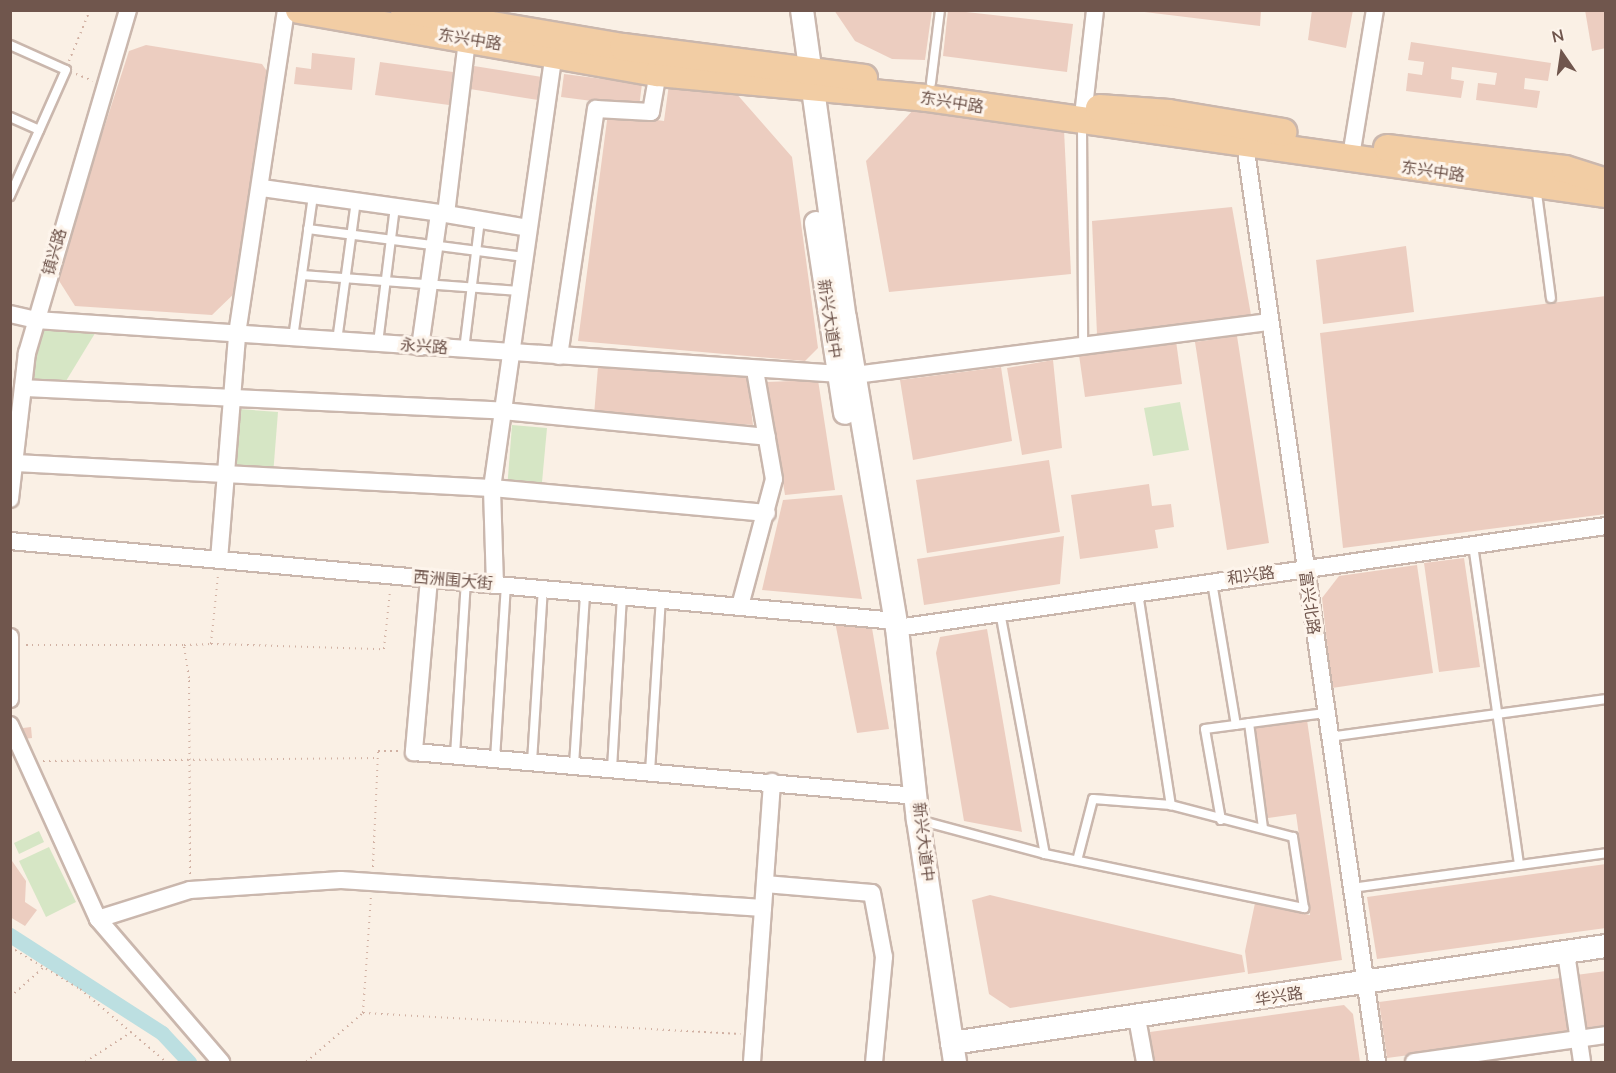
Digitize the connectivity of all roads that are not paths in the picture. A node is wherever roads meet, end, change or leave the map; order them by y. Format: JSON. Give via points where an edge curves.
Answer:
{"nodes":[{"id":1,"x":128,"y":10,"type":"edge"},
{"id":2,"x":286,"y":10,"type":"edge"},
{"id":3,"x":299,"y":10,"type":"edge"},
{"id":4,"x":404,"y":10,"type":"edge"},
{"id":5,"x":789,"y":10,"type":"edge"},
{"id":6,"x":802,"y":10,"type":"edge"},
{"id":7,"x":940,"y":10,"type":"edge"},
{"id":8,"x":1095,"y":10,"type":"edge"},
{"id":9,"x":1375,"y":10,"type":"edge"},
{"id":10,"x":467,"y":40,"type":"junction"},
{"id":11,"x":10,"y":45,"type":"edge"},
{"id":12,"x":554,"y":52,"type":"junction"},
{"id":13,"x":658,"y":73,"type":"junction"},
{"id":14,"x":804,"y":79,"type":"junction"},
{"id":15,"x":931,"y":83,"type":"junction"},
{"id":16,"x":1083,"y":114,"type":"junction"},
{"id":17,"x":10,"y":117,"type":"edge"},
{"id":18,"x":39,"y":130,"type":"junction"},
{"id":19,"x":1245,"y":144,"type":"junction"},
{"id":20,"x":1353,"y":144,"type":"junction"},
{"id":21,"x":1536,"y":186,"type":"junction"},
{"id":22,"x":1604,"y":187,"type":"edge"},
{"id":23,"x":262,"y":188,"type":"junction"},
{"id":24,"x":313,"y":195,"type":"junction"},
{"id":25,"x":10,"y":196,"type":"edge"},
{"id":26,"x":356,"y":201,"type":"junction"},
{"id":27,"x":394,"y":207,"type":"junction"},
{"id":28,"x":442,"y":213,"type":"junction"},
{"id":29,"x":480,"y":220,"type":"junction"},
{"id":30,"x":528,"y":228,"type":"junction"},
{"id":31,"x":308,"y":229,"type":"junction"},
{"id":32,"x":351,"y":235,"type":"junction"},
{"id":33,"x":391,"y":240,"type":"junction"},
{"id":34,"x":434,"y":245,"type":"junction"},
{"id":35,"x":476,"y":250,"type":"junction"},
{"id":36,"x":524,"y":257,"type":"junction"},
{"id":37,"x":302,"y":275,"type":"junction"},
{"id":38,"x":345,"y":278,"type":"junction"},
{"id":39,"x":386,"y":281,"type":"junction"},
{"id":40,"x":429,"y":284,"type":"junction"},
{"id":41,"x":472,"y":288,"type":"junction"},
{"id":42,"x":519,"y":291,"type":"junction"},
{"id":43,"x":1551,"y":298,"type":"dead end"},
{"id":44,"x":10,"y":314,"type":"edge"},
{"id":45,"x":36,"y":320,"type":"junction"},
{"id":46,"x":1270,"y":321,"type":"junction"},
{"id":47,"x":237,"y":334,"type":"junction"},
{"id":48,"x":293,"y":338,"type":"junction"},
{"id":49,"x":337,"y":341,"type":"junction"},
{"id":50,"x":378,"y":344,"type":"junction"},
{"id":51,"x":420,"y":347,"type":"junction"},
{"id":52,"x":1083,"y":347,"type":"junction"},
{"id":53,"x":464,"y":350,"type":"junction"},
{"id":54,"x":511,"y":353,"type":"junction"},
{"id":55,"x":559,"y":356,"type":"junction"},
{"id":56,"x":755,"y":370,"type":"junction"},
{"id":57,"x":847,"y":375,"type":"junction"},
{"id":58,"x":23,"y":388,"type":"junction"},
{"id":59,"x":229,"y":397,"type":"junction"},
{"id":60,"x":503,"y":411,"type":"junction"},
{"id":61,"x":767,"y":437,"type":"junction"},
{"id":62,"x":14,"y":463,"type":"junction"},
{"id":63,"x":225,"y":474,"type":"junction"},
{"id":64,"x":492,"y":488,"type":"junction"},
{"id":65,"x":10,"y":499,"type":"edge"},
{"id":66,"x":767,"y":513,"type":"junction"},
{"id":67,"x":1605,"y":526,"type":"edge"},
{"id":68,"x":10,"y":541,"type":"edge"},
{"id":69,"x":1473,"y":545,"type":"junction"},
{"id":70,"x":219,"y":560,"type":"junction"},
{"id":71,"x":1304,"y":568,"type":"junction"},
{"id":72,"x":429,"y":579,"type":"junction"},
{"id":73,"x":465,"y":582,"type":"junction"},
{"id":74,"x":1212,"y":582,"type":"junction"},
{"id":75,"x":501,"y":585,"type":"junction"},
{"id":76,"x":543,"y":589,"type":"junction"},
{"id":77,"x":585,"y":592,"type":"junction"},
{"id":78,"x":1138,"y":592,"type":"junction"},
{"id":79,"x":622,"y":596,"type":"junction"},
{"id":80,"x":661,"y":599,"type":"junction"},
{"id":81,"x":740,"y":606,"type":"junction"},
{"id":82,"x":1000,"y":612,"type":"junction"},
{"id":83,"x":896,"y":624,"type":"junction"},
{"id":84,"x":10,"y":637,"type":"edge"},
{"id":85,"x":11,"y":645,"type":"edge"},
{"id":86,"x":11,"y":692,"type":"edge"},
{"id":87,"x":10,"y":699,"type":"edge"},
{"id":88,"x":1605,"y":699,"type":"edge"},
{"id":89,"x":1325,"y":713,"type":"junction"},
{"id":90,"x":1497,"y":714,"type":"junction"},
{"id":91,"x":1249,"y":723,"type":"junction"},
{"id":92,"x":10,"y":725,"type":"edge"},
{"id":93,"x":1236,"y":725,"type":"junction"},
{"id":94,"x":1329,"y":737,"type":"junction"},
{"id":95,"x":455,"y":755,"type":"junction"},
{"id":96,"x":495,"y":759,"type":"junction"},
{"id":97,"x":532,"y":762,"type":"junction"},
{"id":98,"x":574,"y":765,"type":"junction"},
{"id":99,"x":612,"y":769,"type":"junction"},
{"id":100,"x":650,"y":772,"type":"junction"},
{"id":101,"x":772,"y":782,"type":"junction"},
{"id":102,"x":916,"y":796,"type":"junction"},
{"id":103,"x":1171,"y":805,"type":"junction"},
{"id":104,"x":918,"y":820,"type":"junction"},
{"id":105,"x":1221,"y":820,"type":"junction"},
{"id":106,"x":1263,"y":828,"type":"junction"},
{"id":107,"x":1605,"y":853,"type":"edge"},
{"id":108,"x":1045,"y":854,"type":"junction"},
{"id":109,"x":1078,"y":857,"type":"junction"},
{"id":110,"x":1519,"y":865,"type":"junction"},
{"id":111,"x":765,"y":884,"type":"junction"},
{"id":112,"x":1351,"y":888,"type":"junction"},
{"id":113,"x":763,"y":908,"type":"junction"},
{"id":114,"x":98,"y":919,"type":"junction"},
{"id":115,"x":1605,"y":946,"type":"edge"},
{"id":116,"x":1566,"y":952,"type":"junction"},
{"id":117,"x":1365,"y":983,"type":"junction"},
{"id":118,"x":1137,"y":1018,"type":"junction"},
{"id":119,"x":1605,"y":1035,"type":"edge"},
{"id":120,"x":1578,"y":1039,"type":"junction"},
{"id":121,"x":953,"y":1053,"type":"edge"},
{"id":122,"x":221,"y":1062,"type":"edge"},
{"id":123,"x":752,"y":1062,"type":"edge"},
{"id":124,"x":874,"y":1062,"type":"edge"},
{"id":125,"x":1144,"y":1062,"type":"edge"},
{"id":126,"x":1377,"y":1062,"type":"edge"},
{"id":127,"x":1413,"y":1062,"type":"edge"},
{"id":128,"x":1582,"y":1062,"type":"edge"}],
"edges":[{"from":1,"to":45,"type":"street","name":"镇兴路"},
{"from":2,"to":23,"type":"street"},
{"from":3,"to":10,"type":"main road","name":"东兴中路"},
{"from":4,"to":14,"type":"main road","name":"东兴中路"},
{"from":5,"to":14,"type":"main road","name":"新兴大道中"},
{"from":6,"to":14,"type":"main road","name":"新兴大道中"},
{"from":7,"to":15,"type":"lane"},
{"from":8,"to":16,"type":"street"},
{"from":9,"to":20,"type":"street"},
{"from":10,"to":12,"type":"main road","name":"东兴中路"},
{"from":10,"to":28,"type":"street"},
{"from":11,"to":18,"type":"lane","via":[[66,70]]},
{"from":12,"to":13,"type":"main road","name":"东兴中路"},
{"from":12,"to":30,"type":"street"},
{"from":13,"to":14,"type":"main road","name":"东兴中路"},
{"from":13,"to":55,"type":"street","via":[[651,112],[596,109]]},
{"from":14,"to":15,"type":"main road","name":"东兴中路"},
{"from":14,"to":16,"type":"main road","name":"东兴中路","via":[[926,98]]},
{"from":14,"to":57,"type":"main road","name":"新兴大道中"},
{"from":15,"to":16,"type":"main road","name":"东兴中路"},
{"from":16,"to":19,"type":"main road","name":"东兴中路"},
{"from":16,"to":20,"type":"main road","name":"东兴中路","via":[[1169,113]]},
{"from":16,"to":52,"type":"lane"},
{"from":17,"to":18,"type":"lane"},
{"from":18,"to":25,"type":"lane"},
{"from":19,"to":21,"type":"main road","name":"东兴中路"},
{"from":19,"to":46,"type":"street","name":"富兴北路"},
{"from":20,"to":22,"type":"main road","name":"东兴中路","via":[[1565,169]]},
{"from":21,"to":22,"type":"main road","name":"东兴中路"},
{"from":21,"to":43,"type":"lane"},
{"from":23,"to":24,"type":"street"},
{"from":23,"to":47,"type":"street"},
{"from":24,"to":26,"type":"street"},
{"from":24,"to":31,"type":"lane"},
{"from":26,"to":27,"type":"street"},
{"from":26,"to":32,"type":"lane"},
{"from":27,"to":28,"type":"street"},
{"from":27,"to":33,"type":"lane"},
{"from":28,"to":29,"type":"street"},
{"from":28,"to":34,"type":"street"},
{"from":29,"to":30,"type":"street"},
{"from":29,"to":35,"type":"lane"},
{"from":30,"to":36,"type":"street"},
{"from":31,"to":32,"type":"lane"},
{"from":31,"to":37,"type":"lane"},
{"from":32,"to":33,"type":"lane"},
{"from":32,"to":38,"type":"lane"},
{"from":33,"to":34,"type":"lane"},
{"from":33,"to":39,"type":"lane"},
{"from":34,"to":35,"type":"lane"},
{"from":34,"to":40,"type":"street"},
{"from":35,"to":36,"type":"lane"},
{"from":35,"to":41,"type":"lane"},
{"from":36,"to":42,"type":"street"},
{"from":37,"to":38,"type":"lane"},
{"from":37,"to":48,"type":"lane"},
{"from":38,"to":39,"type":"lane"},
{"from":38,"to":49,"type":"lane"},
{"from":39,"to":40,"type":"lane"},
{"from":39,"to":50,"type":"lane"},
{"from":40,"to":41,"type":"lane"},
{"from":40,"to":51,"type":"street"},
{"from":41,"to":42,"type":"lane"},
{"from":41,"to":53,"type":"lane"},
{"from":42,"to":54,"type":"street"},
{"from":44,"to":45,"type":"street","name":"永兴路"},
{"from":45,"to":47,"type":"street","name":"永兴路"},
{"from":45,"to":58,"type":"street","name":"镇兴路"},
{"from":46,"to":52,"type":"street","name":"永兴路"},
{"from":46,"to":71,"type":"street","name":"富兴北路"},
{"from":47,"to":48,"type":"street","name":"永兴路"},
{"from":47,"to":59,"type":"street"},
{"from":48,"to":49,"type":"street","name":"永兴路"},
{"from":49,"to":50,"type":"street","name":"永兴路"},
{"from":50,"to":51,"type":"street","name":"永兴路"},
{"from":51,"to":53,"type":"street","name":"永兴路"},
{"from":52,"to":57,"type":"street","name":"永兴路"},
{"from":53,"to":54,"type":"street","name":"永兴路"},
{"from":54,"to":55,"type":"street","name":"永兴路"},
{"from":54,"to":60,"type":"street"},
{"from":55,"to":56,"type":"street","name":"永兴路"},
{"from":56,"to":57,"type":"street","name":"永兴路"},
{"from":56,"to":61,"type":"street"},
{"from":57,"to":83,"type":"main road","name":"新兴大道中","via":[[875,577]]},
{"from":58,"to":59,"type":"street"},
{"from":58,"to":62,"type":"street","name":"镇兴路"},
{"from":59,"to":60,"type":"street"},
{"from":59,"to":63,"type":"street"},
{"from":60,"to":61,"type":"street"},
{"from":60,"to":64,"type":"street"},
{"from":61,"to":66,"type":"street","via":[[774,479]]},
{"from":62,"to":63,"type":"street"},
{"from":62,"to":65,"type":"street","name":"镇兴路"},
{"from":63,"to":64,"type":"street"},
{"from":63,"to":70,"type":"street"},
{"from":64,"to":66,"type":"street"},
{"from":64,"to":75,"type":"street"},
{"from":66,"to":81,"type":"street"},
{"from":67,"to":69,"type":"street","name":"和兴路","via":[[1585,525]]},
{"from":68,"to":70,"type":"street","name":"西洲围大街"},
{"from":69,"to":71,"type":"street","name":"和兴路"},
{"from":69,"to":90,"type":"lane"},
{"from":70,"to":72,"type":"street","name":"西洲围大街"},
{"from":71,"to":74,"type":"street","name":"和兴路"},
{"from":71,"to":89,"type":"street","name":"富兴北路"},
{"from":72,"to":73,"type":"street","name":"西洲围大街"},
{"from":72,"to":95,"type":"street","via":[[414,752]]},
{"from":73,"to":75,"type":"street","name":"西洲围大街"},
{"from":73,"to":95,"type":"lane"},
{"from":74,"to":78,"type":"street","name":"和兴路"},
{"from":74,"to":93,"type":"lane"},
{"from":75,"to":76,"type":"street","name":"西洲围大街"},
{"from":75,"to":96,"type":"lane"},
{"from":76,"to":77,"type":"street","name":"西洲围大街"},
{"from":76,"to":97,"type":"lane"},
{"from":77,"to":79,"type":"street","name":"西洲围大街"},
{"from":77,"to":98,"type":"lane"},
{"from":78,"to":82,"type":"street","name":"和兴路"},
{"from":78,"to":103,"type":"lane"},
{"from":79,"to":80,"type":"street","name":"西洲围大街"},
{"from":79,"to":99,"type":"lane"},
{"from":80,"to":81,"type":"street","name":"西洲围大街"},
{"from":80,"to":100,"type":"lane"},
{"from":81,"to":83,"type":"street","name":"西洲围大街"},
{"from":82,"to":83,"type":"street","name":"和兴路"},
{"from":82,"to":108,"type":"lane"},
{"from":83,"to":102,"type":"main road","name":"新兴大道中"},
{"from":84,"to":85,"type":"street"},
{"from":85,"to":86,"type":"street"},
{"from":86,"to":87,"type":"street"},
{"from":88,"to":90,"type":"lane"},
{"from":89,"to":91,"type":"lane"},
{"from":89,"to":94,"type":"street","name":"富兴北路"},
{"from":90,"to":94,"type":"lane"},
{"from":90,"to":110,"type":"lane"},
{"from":91,"to":93,"type":"lane"},
{"from":91,"to":106,"type":"lane"},
{"from":92,"to":114,"type":"street"},
{"from":93,"to":105,"type":"lane","via":[[1205,729]]},
{"from":94,"to":112,"type":"street","name":"富兴北路"},
{"from":95,"to":96,"type":"street"},
{"from":96,"to":97,"type":"street"},
{"from":97,"to":98,"type":"street"},
{"from":98,"to":99,"type":"street"},
{"from":99,"to":100,"type":"street"},
{"from":100,"to":101,"type":"street"},
{"from":101,"to":102,"type":"street"},
{"from":101,"to":111,"type":"street"},
{"from":102,"to":104,"type":"main road","name":"新兴大道中"},
{"from":103,"to":105,"type":"lane"},
{"from":103,"to":109,"type":"lane","via":[[1093,799]]},
{"from":104,"to":108,"type":"lane"},
{"from":104,"to":121,"type":"main road","name":"新兴大道中"},
{"from":105,"to":106,"type":"lane"},
{"from":106,"to":109,"type":"lane","via":[[1293,837],[1304,908]]},
{"from":107,"to":110,"type":"lane"},
{"from":108,"to":109,"type":"lane"},
{"from":110,"to":112,"type":"lane"},
{"from":111,"to":113,"type":"street"},
{"from":111,"to":124,"type":"street","via":[[872,893],[884,957]]},
{"from":112,"to":117,"type":"street","name":"富兴北路"},
{"from":113,"to":114,"type":"street","via":[[372,882],[190,890]]},
{"from":113,"to":123,"type":"street"},
{"from":114,"to":122,"type":"street"},
{"from":115,"to":116,"type":"main road","name":"华兴路"},
{"from":116,"to":117,"type":"main road","name":"华兴路"},
{"from":116,"to":120,"type":"street"},
{"from":117,"to":118,"type":"main road","name":"华兴路"},
{"from":117,"to":126,"type":"street","name":"富兴北路"},
{"from":118,"to":121,"type":"main road","name":"华兴路"},
{"from":118,"to":125,"type":"street"},
{"from":119,"to":120,"type":"street"},
{"from":120,"to":127,"type":"street"},
{"from":120,"to":128,"type":"street"}]}
